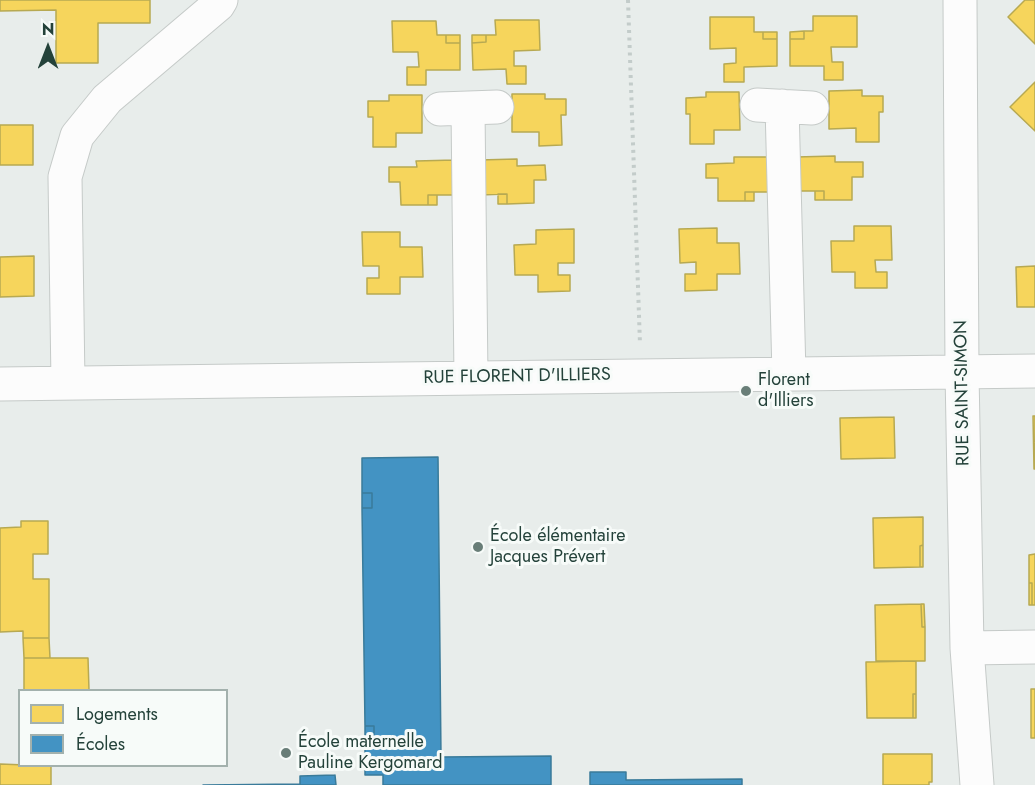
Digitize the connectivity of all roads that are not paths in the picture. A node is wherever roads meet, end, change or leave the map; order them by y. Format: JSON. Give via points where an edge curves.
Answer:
{"nodes":[{"id":1,"x":221,"y":0,"type":"edge"},
{"id":2,"x":960,"y":0,"type":"edge"},
{"id":3,"x":784,"y":106,"type":"dead end"},
{"id":4,"x":468,"y":108,"type":"dead end"},
{"id":5,"x":1035,"y":371,"type":"edge"},
{"id":6,"x":962,"y":372,"type":"junction"},
{"id":7,"x":789,"y":374,"type":"junction"},
{"id":8,"x":471,"y":378,"type":"junction"},
{"id":9,"x":68,"y":383,"type":"junction"},
{"id":10,"x":0,"y":384,"type":"edge"},
{"id":11,"x":1035,"y":647,"type":"edge"},
{"id":12,"x":967,"y":648,"type":"junction"},
{"id":13,"x":977,"y":785,"type":"edge"}],
"edges":[{"from":1,"to":9,"type":"street","via":[[107,99],[77,136],[65,177]]},
{"from":2,"to":6,"type":"street","name":"RUE SAINT-SIMON"},
{"from":3,"to":7,"type":"street"},
{"from":4,"to":8,"type":"street"},
{"from":5,"to":6,"type":"street","name":"RUE FLORENT D'ILLIERS"},
{"from":6,"to":7,"type":"street","name":"RUE FLORENT D'ILLIERS"},
{"from":6,"to":12,"type":"street","name":"RUE SAINT-SIMON"},
{"from":7,"to":8,"type":"street","name":"RUE FLORENT D'ILLIERS"},
{"from":8,"to":9,"type":"street","name":"RUE FLORENT D'ILLIERS"},
{"from":9,"to":10,"type":"street","name":"RUE FLORENT D'ILLIERS"},
{"from":11,"to":12,"type":"street"},
{"from":12,"to":13,"type":"street","name":"RUE SAINT-SIMON"}]}
